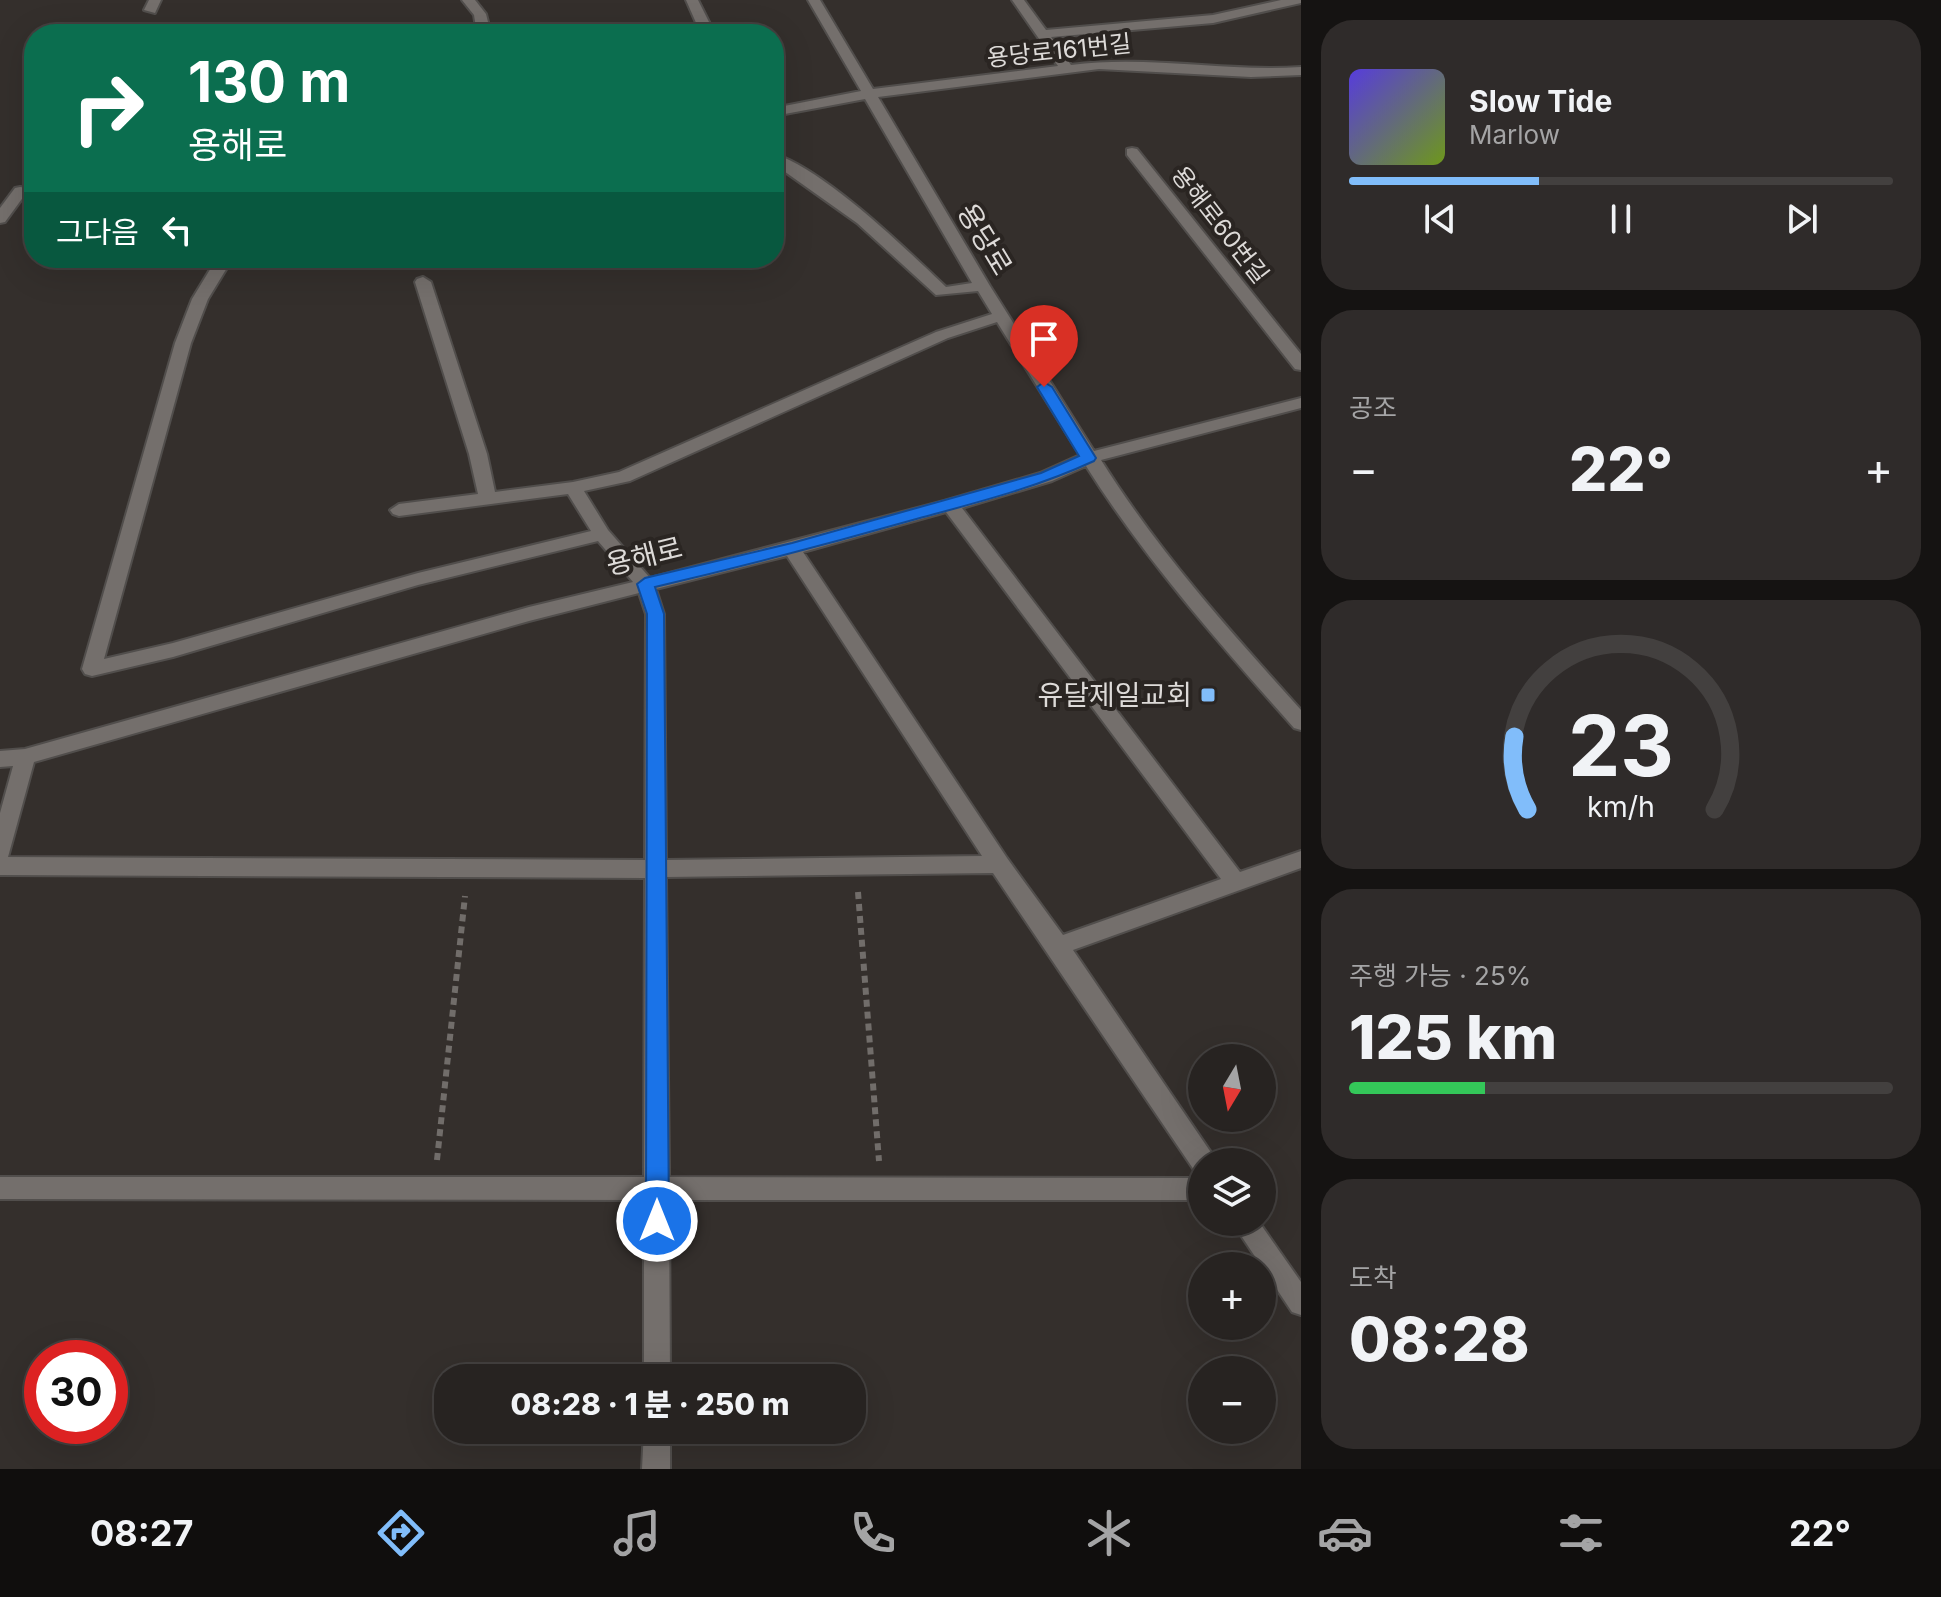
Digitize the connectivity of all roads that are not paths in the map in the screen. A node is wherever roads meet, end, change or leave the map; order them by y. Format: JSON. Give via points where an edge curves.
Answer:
{"nodes":[{"id":1,"x":468,"y":0,"type":"edge"},
{"id":2,"x":692,"y":0,"type":"edge"},
{"id":3,"x":814,"y":0,"type":"edge"},
{"id":4,"x":1018,"y":0,"type":"edge"},
{"id":5,"x":1225,"y":0,"type":"edge"},
{"id":6,"x":1298,"y":0,"type":"edge"},
{"id":7,"x":1235,"y":16,"type":"junction"},
{"id":8,"x":482,"y":24,"type":"edge"},
{"id":9,"x":703,"y":24,"type":"edge"},
{"id":10,"x":1043,"y":34,"type":"junction"},
{"id":11,"x":1067,"y":69,"type":"junction"},
{"id":12,"x":1301,"y":71,"type":"edge"},
{"id":13,"x":869,"y":94,"type":"junction"},
{"id":14,"x":784,"y":110,"type":"edge"},
{"id":15,"x":1132,"y":152,"type":"dead end"},
{"id":16,"x":784,"y":164,"type":"edge"},
{"id":17,"x":24,"y":195,"type":"edge"},
{"id":18,"x":0,"y":219,"type":"edge"},
{"id":19,"x":219,"y":268,"type":"edge"},
{"id":20,"x":423,"y":282,"type":"dead end"},
{"id":21,"x":982,"y":286,"type":"junction"},
{"id":22,"x":1001,"y":316,"type":"junction"},
{"id":23,"x":1301,"y":365,"type":"edge"},
{"id":24,"x":1301,"y":403,"type":"edge"},
{"id":25,"x":1088,"y":458,"type":"junction"},
{"id":26,"x":573,"y":488,"type":"junction"},
{"id":27,"x":487,"y":497,"type":"junction"},
{"id":28,"x":950,"y":505,"type":"junction"},
{"id":29,"x":399,"y":510,"type":"dead end"},
{"id":30,"x":602,"y":534,"type":"junction"},
{"id":31,"x":792,"y":549,"type":"junction"},
{"id":32,"x":645,"y":584,"type":"junction"},
{"id":33,"x":1301,"y":723,"type":"edge"},
{"id":34,"x":25,"y":757,"type":"junction"},
{"id":35,"x":0,"y":759,"type":"edge"},
{"id":36,"x":0,"y":766,"type":"edge"},
{"id":37,"x":0,"y":853,"type":"edge"},
{"id":38,"x":1301,"y":859,"type":"edge"},
{"id":39,"x":999,"y":864,"type":"junction"},
{"id":40,"x":0,"y":866,"type":"edge"},
{"id":41,"x":655,"y":869,"type":"junction"},
{"id":42,"x":1236,"y":882,"type":"junction"},
{"id":43,"x":1058,"y":946,"type":"junction"},
{"id":44,"x":1194,"y":1148,"type":"edge"},
{"id":45,"x":0,"y":1188,"type":"edge"},
{"id":46,"x":657,"y":1189,"type":"junction"},
{"id":47,"x":1188,"y":1189,"type":"edge"},
{"id":48,"x":1254,"y":1236,"type":"edge"},
{"id":49,"x":1301,"y":1303,"type":"edge"},
{"id":50,"x":657,"y":1364,"type":"edge"},
{"id":51,"x":657,"y":1444,"type":"edge"},
{"id":52,"x":656,"y":1469,"type":"edge"}],
"edges":[{"from":1,"to":8,"type":"street"},
{"from":2,"to":9,"type":"street"},
{"from":3,"to":13,"type":"street","name":"용당로"},
{"from":4,"to":10,"type":"street"},
{"from":5,"to":7,"type":"street"},
{"from":6,"to":7,"type":"street"},
{"from":7,"to":10,"type":"street"},
{"from":10,"to":11,"type":"street"},
{"from":11,"to":12,"type":"street","name":"용당로161번길","via":[[1123,63],[1255,73]]},
{"from":11,"to":13,"type":"street","name":"용당로161번길"},
{"from":13,"to":14,"type":"street","name":"용당로161번길"},
{"from":13,"to":21,"type":"street","name":"용당로"},
{"from":15,"to":23,"type":"street","name":"용해로60번길"},
{"from":16,"to":21,"type":"street","via":[[883,236],[942,292]]},
{"from":17,"to":18,"type":"street"},
{"from":19,"to":30,"type":"street","via":[[183,343],[92,669]]},
{"from":20,"to":27,"type":"street"},
{"from":21,"to":22,"type":"street","name":"용당로"},
{"from":22,"to":25,"type":"street","name":"용당로"},
{"from":22,"to":26,"type":"street","via":[[942,335],[624,477]]},
{"from":24,"to":25,"type":"street","name":"용해로"},
{"from":25,"to":28,"type":"street","name":"용해로","via":[[1046,477]]},
{"from":25,"to":33,"type":"street","name":"용당로","via":[[1163,563]]},
{"from":26,"to":27,"type":"street"},
{"from":26,"to":30,"type":"street"},
{"from":27,"to":29,"type":"street"},
{"from":28,"to":31,"type":"street","name":"용해로"},
{"from":28,"to":42,"type":"street"},
{"from":30,"to":32,"type":"street"},
{"from":31,"to":32,"type":"street","name":"용해로"},
{"from":31,"to":39,"type":"street"},
{"from":32,"to":34,"type":"street","name":"용해로"},
{"from":32,"to":41,"type":"street","via":[[655,614]]},
{"from":34,"to":35,"type":"street","name":"용해로"},
{"from":34,"to":36,"type":"street"},
{"from":34,"to":37,"type":"street"},
{"from":38,"to":42,"type":"street"},
{"from":39,"to":41,"type":"street"},
{"from":39,"to":43,"type":"street"},
{"from":40,"to":41,"type":"street"},
{"from":41,"to":46,"type":"street"},
{"from":42,"to":43,"type":"street"},
{"from":43,"to":44,"type":"street"},
{"from":45,"to":46,"type":"street"},
{"from":46,"to":47,"type":"street"},
{"from":46,"to":50,"type":"street"},
{"from":48,"to":49,"type":"street"},
{"from":51,"to":52,"type":"street"}]}
